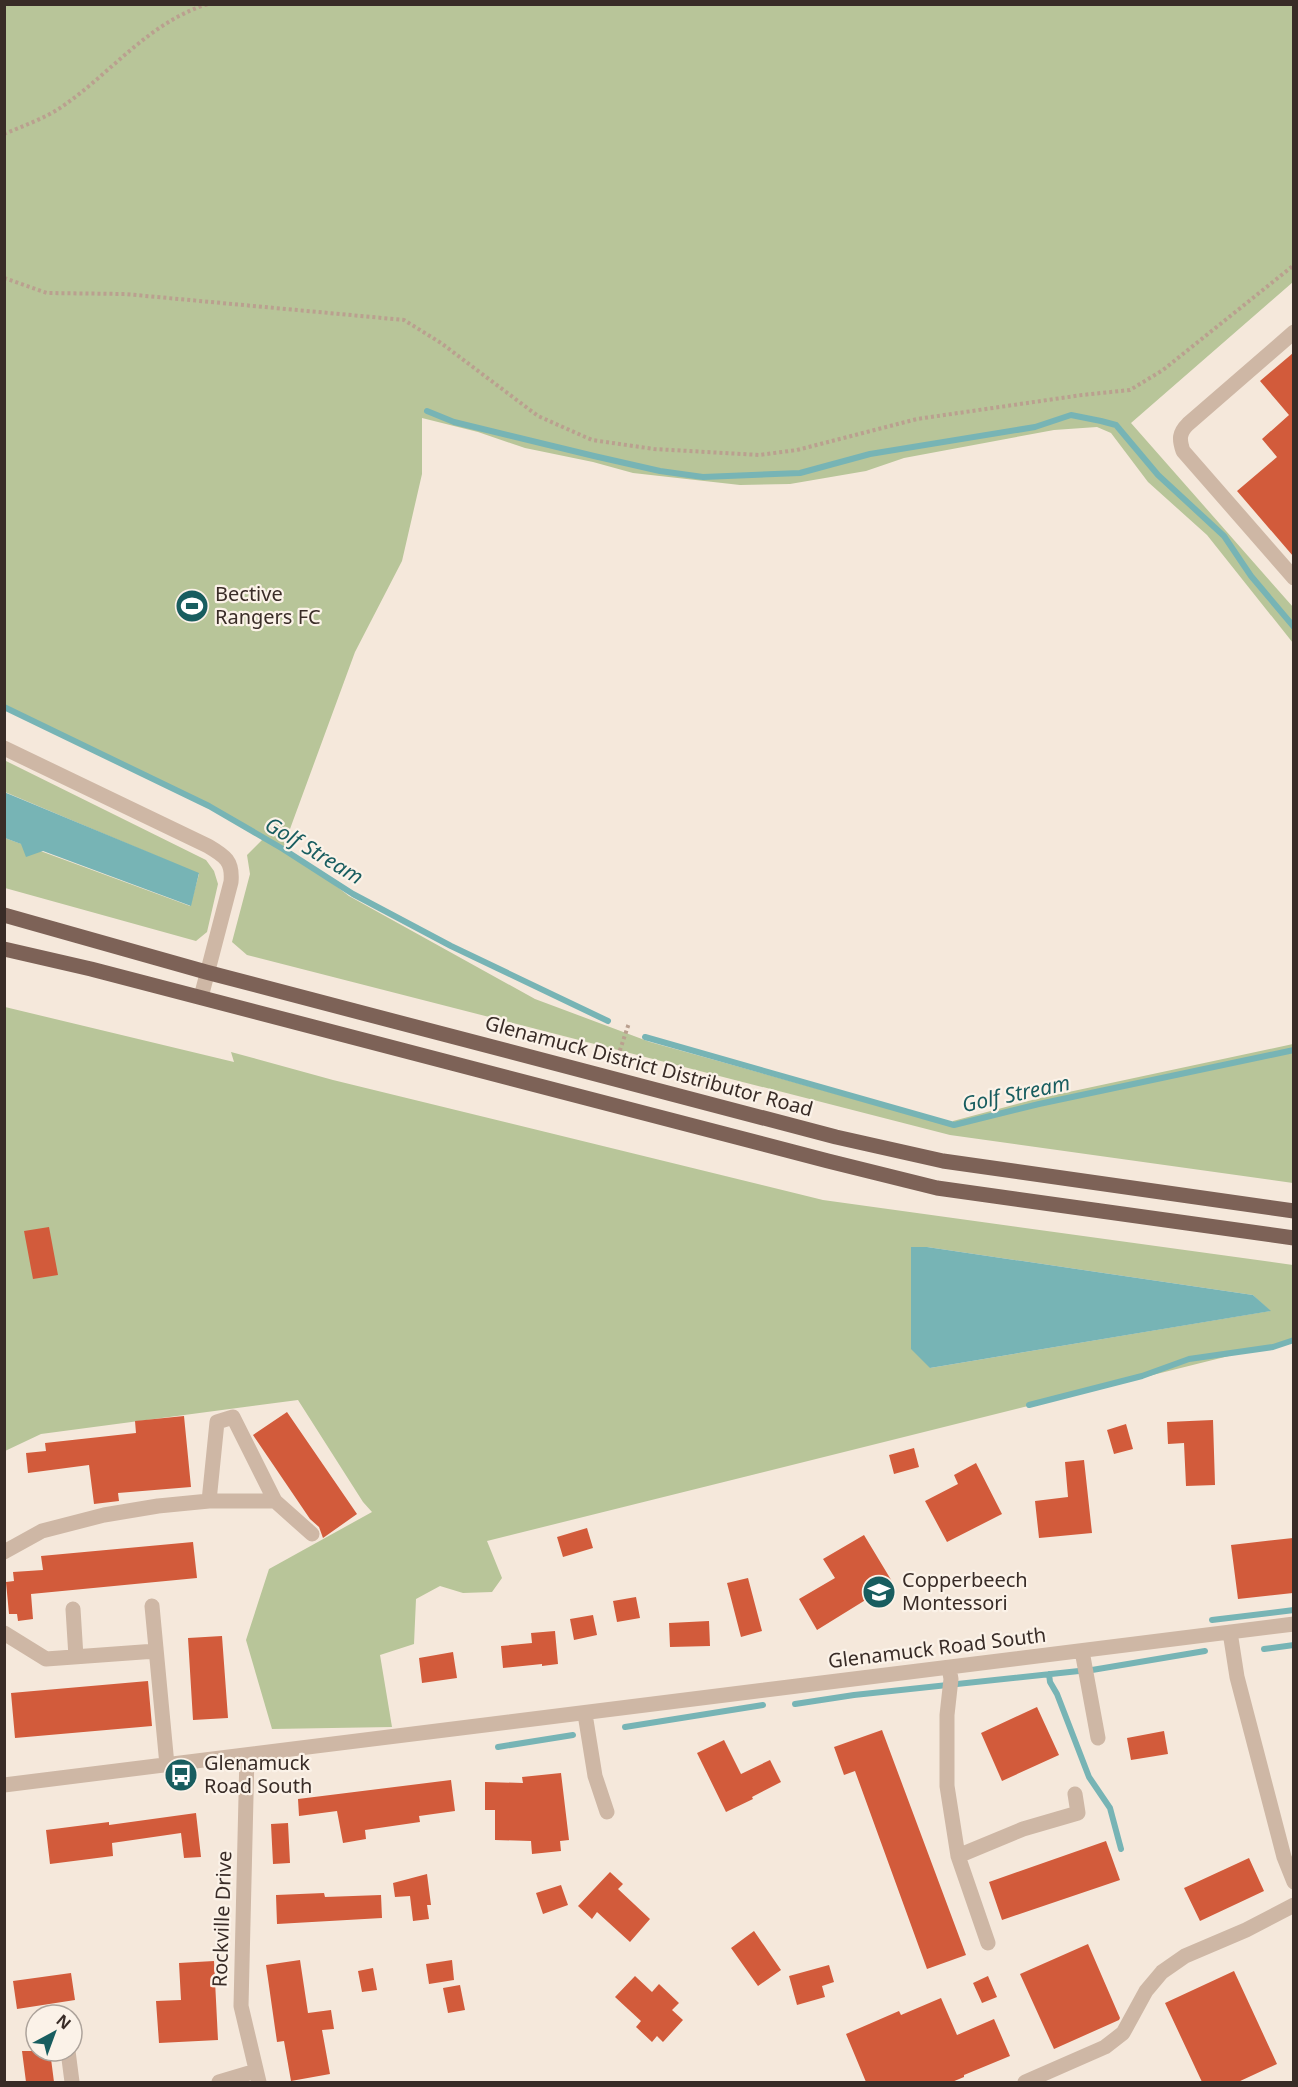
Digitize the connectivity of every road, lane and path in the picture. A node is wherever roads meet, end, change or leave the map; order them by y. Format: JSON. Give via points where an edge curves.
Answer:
{"nodes":[{"id":1,"x":208,"y":4,"type":"edge"},
{"id":2,"x":4,"y":134,"type":"edge"},
{"id":3,"x":1293,"y":265,"type":"edge"},
{"id":4,"x":4,"y":278,"type":"edge"},
{"id":5,"x":1293,"y":332,"type":"edge"},
{"id":6,"x":1293,"y":578,"type":"edge"},
{"id":7,"x":4,"y":748,"type":"edge"},
{"id":8,"x":4,"y":915,"type":"edge"},
{"id":9,"x":4,"y":949,"type":"edge"},
{"id":10,"x":206,"y":972,"type":"junction"},
{"id":11,"x":201,"y":997,"type":"junction"},
{"id":12,"x":629,"y":1023,"type":"dead end"},
{"id":13,"x":612,"y":1078,"type":"junction"},
{"id":14,"x":1293,"y":1211,"type":"edge"},
{"id":15,"x":1293,"y":1238,"type":"edge"},
{"id":16,"x":209,"y":1501,"type":"junction"},
{"id":17,"x":275,"y":1501,"type":"junction"},
{"id":18,"x":312,"y":1534,"type":"dead end"},
{"id":19,"x":4,"y":1552,"type":"edge"},
{"id":20,"x":152,"y":1606,"type":"dead end"},
{"id":21,"x":73,"y":1609,"type":"dead end"},
{"id":22,"x":1293,"y":1624,"type":"edge"},
{"id":23,"x":1230,"y":1632,"type":"junction"},
{"id":24,"x":4,"y":1633,"type":"edge"},
{"id":25,"x":156,"y":1651,"type":"junction"},
{"id":26,"x":1082,"y":1651,"type":"junction"},
{"id":27,"x":76,"y":1657,"type":"junction"},
{"id":28,"x":950,"y":1680,"type":"junction"},
{"id":29,"x":585,"y":1714,"type":"junction"},
{"id":30,"x":1098,"y":1738,"type":"dead end"},
{"id":31,"x":247,"y":1755,"type":"junction"},
{"id":32,"x":167,"y":1765,"type":"junction"},
{"id":33,"x":4,"y":1785,"type":"edge"},
{"id":34,"x":1075,"y":1794,"type":"dead end"},
{"id":35,"x":607,"y":1812,"type":"dead end"},
{"id":36,"x":958,"y":1856,"type":"junction"},
{"id":37,"x":1293,"y":1882,"type":"edge"},
{"id":38,"x":1293,"y":1905,"type":"edge"},
{"id":39,"x":988,"y":1943,"type":"dead end"},
{"id":40,"x":70,"y":2063,"type":"edge"},
{"id":41,"x":257,"y":2077,"type":"edge"},
{"id":42,"x":72,"y":2082,"type":"edge"},
{"id":43,"x":219,"y":2082,"type":"edge"},
{"id":44,"x":1025,"y":2082,"type":"edge"}],
"edges":[{"from":1,"to":2,"type":"path","via":[[169,22],[136,45],[61,107]]},
{"from":3,"to":4,"type":"path","via":[[1163,370],[1130,390],[917,419],[797,450],[759,455],[592,440],[538,416],[404,320],[125,294],[47,293]]},
{"from":5,"to":6,"type":"street","via":[[1188,424],[1180,441],[1183,451]]},
{"from":7,"to":10,"type":"street","via":[[224,856],[232,869],[231,882]]},
{"from":8,"to":10,"type":"main road","name":"Glenamuck District Distributor Road"},
{"from":9,"to":11,"type":"main road"},
{"from":10,"to":11,"type":"street"},
{"from":10,"to":13,"type":"main road","name":"Glenamuck District Distributor Road"},
{"from":11,"to":15,"type":"main road","via":[[937,1188]]},
{"from":12,"to":13,"type":"path"},
{"from":13,"to":14,"type":"main road","name":"Glenamuck District Distributor Road","via":[[943,1161]]},
{"from":16,"to":17,"type":"street"},
{"from":16,"to":17,"type":"street","via":[[217,1422],[233,1417]]},
{"from":16,"to":19,"type":"street","via":[[104,1515],[42,1531]]},
{"from":17,"to":18,"type":"street"},
{"from":20,"to":25,"type":"street"},
{"from":21,"to":27,"type":"street"},
{"from":22,"to":23,"type":"street","name":"Glenamuck Road South"},
{"from":23,"to":26,"type":"street","name":"Glenamuck Road South"},
{"from":23,"to":37,"type":"street","via":[[1237,1677]]},
{"from":24,"to":27,"type":"street","via":[[46,1659]]},
{"from":25,"to":27,"type":"street"},
{"from":25,"to":32,"type":"street"},
{"from":26,"to":28,"type":"street","name":"Glenamuck Road South"},
{"from":26,"to":30,"type":"street"},
{"from":28,"to":29,"type":"street","name":"Glenamuck Road South"},
{"from":28,"to":36,"type":"street","via":[[947,1786]]},
{"from":29,"to":31,"type":"street","name":"Glenamuck Road South"},
{"from":29,"to":35,"type":"street","via":[[595,1776]]},
{"from":31,"to":32,"type":"street","name":"Glenamuck Road South"},
{"from":31,"to":41,"type":"street","name":"Rockville Drive","via":[[241,2006]]},
{"from":32,"to":33,"type":"street","name":"Glenamuck Road South"},
{"from":34,"to":36,"type":"street","via":[[1078,1813],[1023,1829]]},
{"from":36,"to":39,"type":"street"},
{"from":38,"to":44,"type":"street","via":[[1185,1956],[1162,1972],[1146,1991],[1123,2033],[1105,2047]]},
{"from":40,"to":42,"type":"street"},
{"from":41,"to":43,"type":"street"}]}
